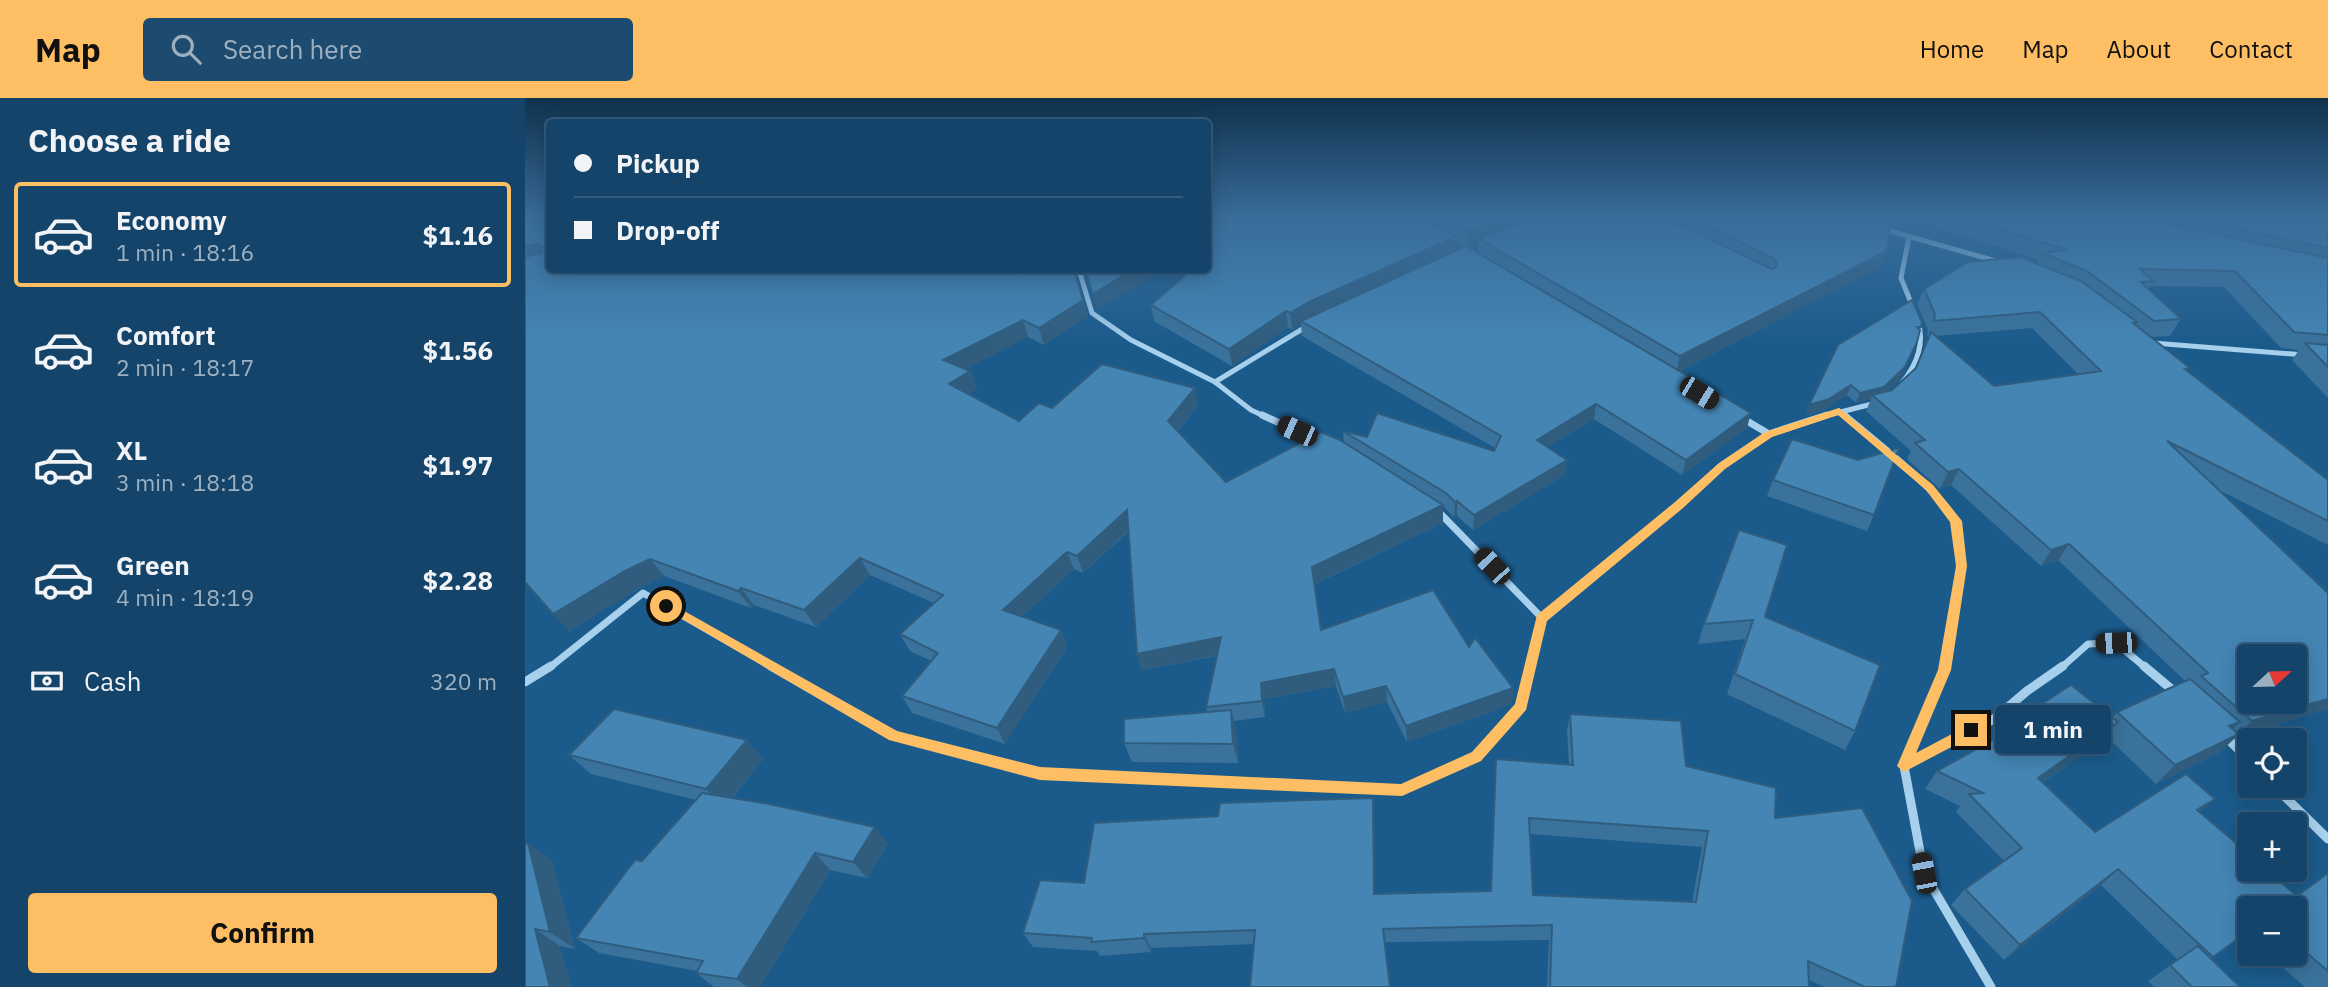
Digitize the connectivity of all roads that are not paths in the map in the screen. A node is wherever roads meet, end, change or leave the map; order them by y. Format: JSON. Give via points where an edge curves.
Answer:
{"nodes":[{"id":1,"x":1904,"y":260,"type":"edge"},
{"id":2,"x":1998,"y":260,"type":"edge"},
{"id":3,"x":2015,"y":268,"type":"edge"},
{"id":4,"x":1080,"y":273,"type":"edge"},
{"id":5,"x":1313,"y":323,"type":"edge"},
{"id":6,"x":2153,"y":351,"type":"edge"},
{"id":7,"x":2315,"y":356,"type":"edge"},
{"id":8,"x":1215,"y":382,"type":"junction"},
{"id":9,"x":1897,"y":388,"type":"edge"},
{"id":10,"x":1882,"y":402,"type":"edge"},
{"id":11,"x":1839,"y":411,"type":"junction"},
{"id":12,"x":1734,"y":414,"type":"edge"},
{"id":13,"x":1769,"y":434,"type":"junction"},
{"id":14,"x":1332,"y":447,"type":"edge"},
{"id":15,"x":1431,"y":506,"type":"edge"},
{"id":16,"x":1542,"y":618,"type":"junction"},
{"id":17,"x":525,"y":682,"type":"edge"},
{"id":18,"x":2186,"y":701,"type":"edge"},
{"id":19,"x":2215,"y":726,"type":"edge"},
{"id":20,"x":2237,"y":748,"type":"edge"},
{"id":21,"x":1904,"y":766,"type":"junction"},
{"id":22,"x":2286,"y":798,"type":"edge"},
{"id":23,"x":2328,"y":839,"type":"edge"},
{"id":24,"x":1991,"y":987,"type":"edge"}],
"edges":[{"from":1,"to":9,"type":"street","via":[[1901,278],[1923,332],[1905,381]]},
{"from":2,"to":3,"type":"street"},
{"from":4,"to":8,"type":"street","via":[[1092,313],[1131,340]]},
{"from":5,"to":8,"type":"street"},
{"from":6,"to":7,"type":"street","via":[[2142,342]]},
{"from":8,"to":14,"type":"street","via":[[1251,410]]},
{"from":10,"to":11,"type":"street"},
{"from":11,"to":13,"type":"street"},
{"from":11,"to":21,"type":"street","via":[[1929,488],[1956,521],[1961,566],[1945,670]]},
{"from":12,"to":13,"type":"street"},
{"from":13,"to":16,"type":"street","via":[[1721,466]]},
{"from":15,"to":16,"type":"street"},
{"from":16,"to":17,"type":"street","via":[[1521,706],[1476,757],[1402,790],[1040,774],[894,736],[643,593],[539,676]]},
{"from":18,"to":21,"type":"street","via":[[2116,643],[2088,644],[1994,719]]},
{"from":19,"to":20,"type":"street"},
{"from":21,"to":24,"type":"street","via":[[1924,873]]},
{"from":22,"to":23,"type":"street"}]}
